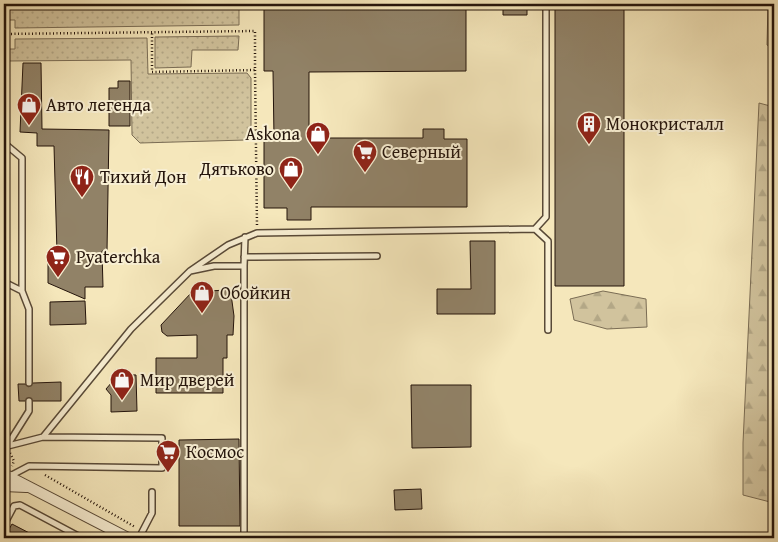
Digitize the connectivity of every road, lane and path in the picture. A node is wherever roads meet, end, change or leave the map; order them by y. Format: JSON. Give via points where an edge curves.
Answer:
{"nodes":[{"id":1,"x":4,"y":4,"type":"edge"},
{"id":2,"x":546,"y":4,"type":"edge"},
{"id":3,"x":152,"y":32,"type":"junction"},
{"id":4,"x":4,"y":34,"type":"edge"},
{"id":5,"x":4,"y":68,"type":"edge"},
{"id":6,"x":255,"y":70,"type":"junction"},
{"id":7,"x":4,"y":143,"type":"edge"},
{"id":8,"x":535,"y":229,"type":"junction"},
{"id":9,"x":257,"y":233,"type":"junction"},
{"id":10,"x":245,"y":237,"type":"junction"},
{"id":11,"x":377,"y":256,"type":"dead end"},
{"id":12,"x":244,"y":257,"type":"junction"},
{"id":13,"x":244,"y":266,"type":"junction"},
{"id":14,"x":190,"y":271,"type":"junction"},
{"id":15,"x":4,"y":282,"type":"edge"},
{"id":16,"x":22,"y":291,"type":"junction"},
{"id":17,"x":548,"y":330,"type":"dead end"},
{"id":18,"x":29,"y":384,"type":"dead end"},
{"id":19,"x":29,"y":401,"type":"dead end"},
{"id":20,"x":43,"y":437,"type":"junction"},
{"id":21,"x":5,"y":447,"type":"edge"},
{"id":22,"x":14,"y":461,"type":"junction"},
{"id":23,"x":29,"y":466,"type":"junction"},
{"id":24,"x":6,"y":477,"type":"edge"},
{"id":25,"x":4,"y":486,"type":"edge"},
{"id":26,"x":36,"y":490,"type":"junction"},
{"id":27,"x":152,"y":492,"type":"dead end"},
{"id":28,"x":4,"y":525,"type":"edge"},
{"id":29,"x":142,"y":532,"type":"junction"},
{"id":30,"x":82,"y":538,"type":"edge"},
{"id":31,"x":126,"y":538,"type":"edge"},
{"id":32,"x":139,"y":538,"type":"edge"},
{"id":33,"x":156,"y":538,"type":"edge"},
{"id":34,"x":244,"y":538,"type":"edge"}],
"edges":[{"from":1,"to":4,"type":"path"},
{"from":2,"to":8,"type":"lane","via":[[546,217]]},
{"from":3,"to":4,"type":"path"},
{"from":3,"to":6,"type":"path","via":[[255,31]]},
{"from":3,"to":6,"type":"path","via":[[152,72]]},
{"from":4,"to":5,"type":"path"},
{"from":6,"to":9,"type":"path"},
{"from":7,"to":16,"type":"lane","via":[[22,158]]},
{"from":8,"to":9,"type":"lane"},
{"from":8,"to":17,"type":"lane","via":[[548,241]]},
{"from":9,"to":10,"type":"lane"},
{"from":10,"to":12,"type":"lane"},
{"from":10,"to":14,"type":"lane"},
{"from":11,"to":12,"type":"lane"},
{"from":12,"to":13,"type":"lane"},
{"from":13,"to":14,"type":"lane","via":[[214,266]]},
{"from":13,"to":34,"type":"lane"},
{"from":14,"to":20,"type":"lane","via":[[131,329]]},
{"from":15,"to":16,"type":"lane"},
{"from":16,"to":18,"type":"lane","via":[[29,309]]},
{"from":19,"to":21,"type":"lane","via":[[29,411]]},
{"from":20,"to":21,"type":"lane"},
{"from":20,"to":23,"type":"lane","via":[[162,438],[162,468]]},
{"from":21,"to":22,"type":"path"},
{"from":22,"to":23,"type":"path"},
{"from":22,"to":24,"type":"path"},
{"from":23,"to":24,"type":"lane"},
{"from":23,"to":29,"type":"path"},
{"from":24,"to":26,"type":"street"},
{"from":25,"to":26,"type":"street"},
{"from":26,"to":31,"type":"street"},
{"from":27,"to":29,"type":"lane","via":[[152,513]]},
{"from":28,"to":30,"type":"lane","via":[[14,506],[20,505]]},
{"from":29,"to":32,"type":"lane"},
{"from":29,"to":33,"type":"path"}]}
